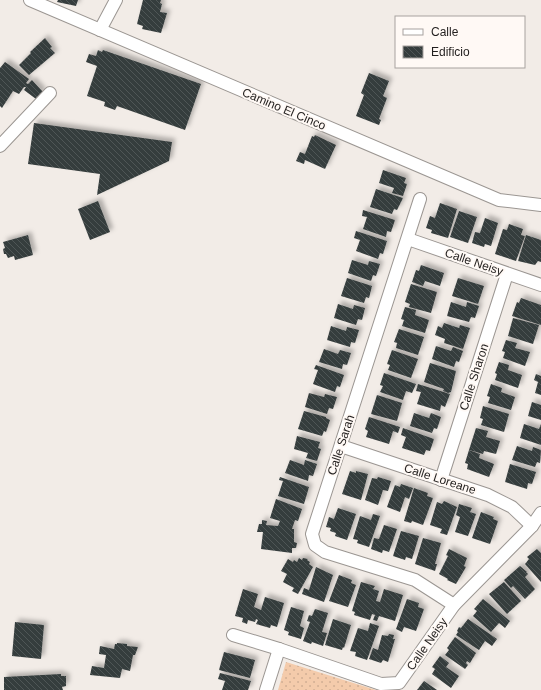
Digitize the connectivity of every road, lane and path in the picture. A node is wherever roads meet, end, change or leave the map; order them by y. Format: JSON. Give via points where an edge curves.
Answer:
{"nodes":[{"id":1,"x":30,"y":0,"type":"edge"},
{"id":2,"x":116,"y":0,"type":"edge"},
{"id":3,"x":100,"y":30,"type":"junction"},
{"id":4,"x":50,"y":93,"type":"dead end"},
{"id":5,"x":0,"y":146,"type":"edge"},
{"id":6,"x":420,"y":200,"type":"dead end"},
{"id":7,"x":541,"y":205,"type":"edge"},
{"id":8,"x":408,"y":239,"type":"junction"},
{"id":9,"x":507,"y":274,"type":"junction"},
{"id":10,"x":541,"y":285,"type":"edge"},
{"id":11,"x":341,"y":446,"type":"junction"},
{"id":12,"x":441,"y":480,"type":"junction"},
{"id":13,"x":541,"y":513,"type":"edge"},
{"id":14,"x":532,"y":526,"type":"junction"},
{"id":15,"x":454,"y":605,"type":"junction"},
{"id":16,"x":233,"y":635,"type":"dead end"},
{"id":17,"x":278,"y":648,"type":"junction"},
{"id":18,"x":266,"y":690,"type":"edge"}],
"edges":[{"from":1,"to":3,"type":"street","name":"Camino El Cinco"},
{"from":2,"to":3,"type":"street"},
{"from":3,"to":7,"type":"street","name":"Camino El Cinco","via":[[499,200]]},
{"from":4,"to":5,"type":"street"},
{"from":6,"to":8,"type":"street","name":"Calle Sarah"},
{"from":8,"to":9,"type":"street","name":"Calle Neisy"},
{"from":8,"to":11,"type":"street","name":"Calle Sarah"},
{"from":9,"to":10,"type":"street","name":"Calle Neisy"},
{"from":9,"to":12,"type":"street","name":"Calle Sharon"},
{"from":11,"to":12,"type":"street","name":"Calle Loreane"},
{"from":11,"to":15,"type":"street","name":"Calle Sarah","via":[[312,534],[315,544],[325,552],[415,580]]},
{"from":12,"to":14,"type":"street","name":"Calle Loreane","via":[[488,495],[512,507]]},
{"from":13,"to":14,"type":"street","name":"Calle Neisy"},
{"from":14,"to":15,"type":"street","name":"Calle Neisy"},
{"from":15,"to":17,"type":"street","name":"Calle Neisy","via":[[399,683],[381,684]]},
{"from":16,"to":17,"type":"street","name":"Calle Neisy"},
{"from":17,"to":18,"type":"street"}]}
